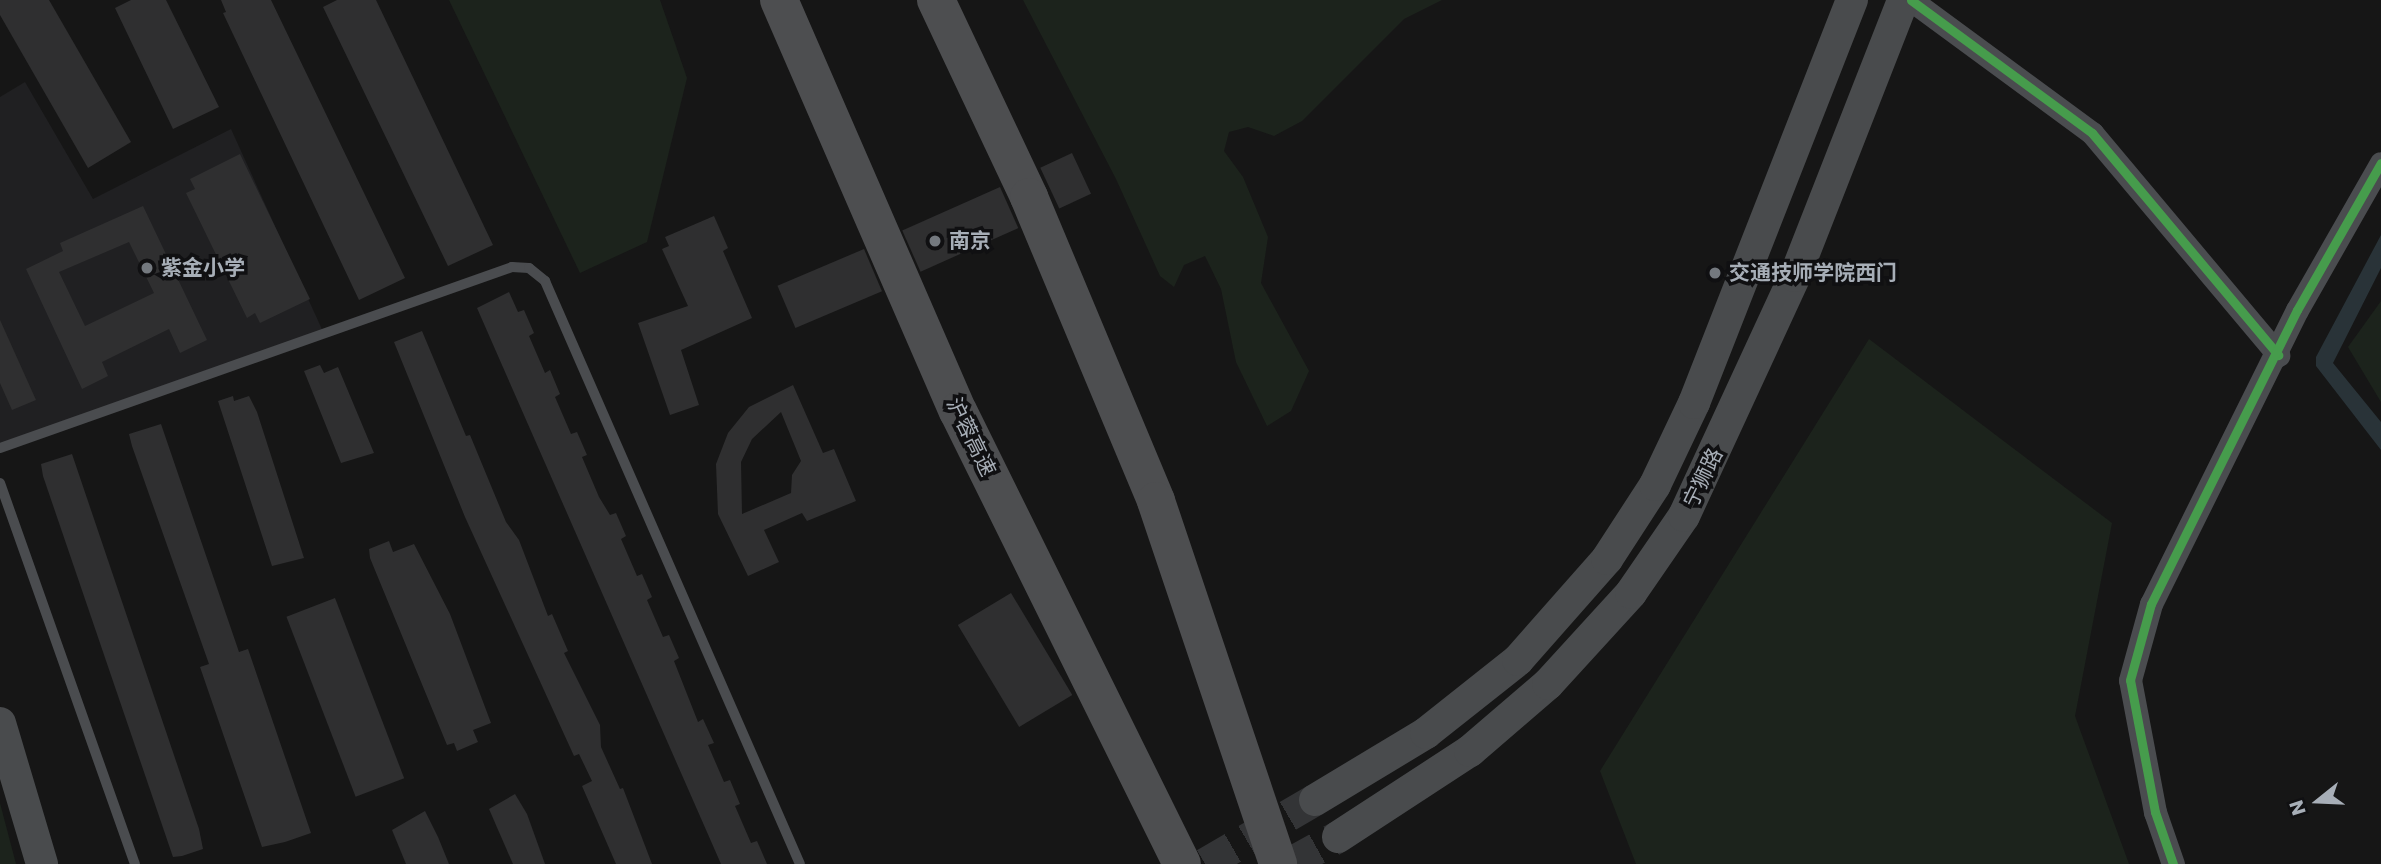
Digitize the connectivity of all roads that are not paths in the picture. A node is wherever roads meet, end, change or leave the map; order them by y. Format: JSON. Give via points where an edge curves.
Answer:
{"nodes":[{"id":1,"x":779,"y":0,"type":"edge"},
{"id":2,"x":936,"y":0,"type":"edge"},
{"id":3,"x":1852,"y":0,"type":"edge"},
{"id":4,"x":1903,"y":0,"type":"edge"},
{"id":5,"x":1911,"y":0,"type":"edge"},
{"id":6,"x":2381,"y":163,"type":"edge"},
{"id":7,"x":2278,"y":355,"type":"junction"},
{"id":8,"x":0,"y":448,"type":"edge"},
{"id":9,"x":0,"y":483,"type":"edge"},
{"id":10,"x":0,"y":723,"type":"edge"},
{"id":11,"x":1315,"y":800,"type":"tunnel mouth"},
{"id":12,"x":1338,"y":837,"type":"tunnel mouth"},
{"id":13,"x":42,"y":864,"type":"edge"},
{"id":14,"x":135,"y":864,"type":"edge"},
{"id":15,"x":800,"y":864,"type":"edge"},
{"id":16,"x":1182,"y":864,"type":"edge"},
{"id":17,"x":1278,"y":864,"type":"edge"},
{"id":18,"x":2173,"y":864,"type":"edge"}],
"edges":[{"from":1,"to":16,"type":"highway","name":"沪蓉高速","via":[[958,411]]},
{"from":2,"to":17,"type":"highway","via":[[1029,197],[1156,502]]},
{"from":3,"to":11,"type":"main road","name":"宁狮路","via":[[1694,403],[1656,485],[1608,559],[1518,660],[1426,733]]},
{"from":4,"to":12,"type":"main road","name":"宁狮路","via":[[1779,312],[1684,516],[1631,593],[1548,684],[1470,751]]},
{"from":5,"to":7,"type":"street","via":[[2092,132]]},
{"from":6,"to":7,"type":"street","via":[[2297,310]]},
{"from":7,"to":18,"type":"street","via":[[2151,604],[2130,680],[2155,813]]},
{"from":8,"to":15,"type":"lane","via":[[512,267],[529,268],[545,282]]},
{"from":9,"to":14,"type":"lane"},
{"from":10,"to":13,"type":"main road"}]}
